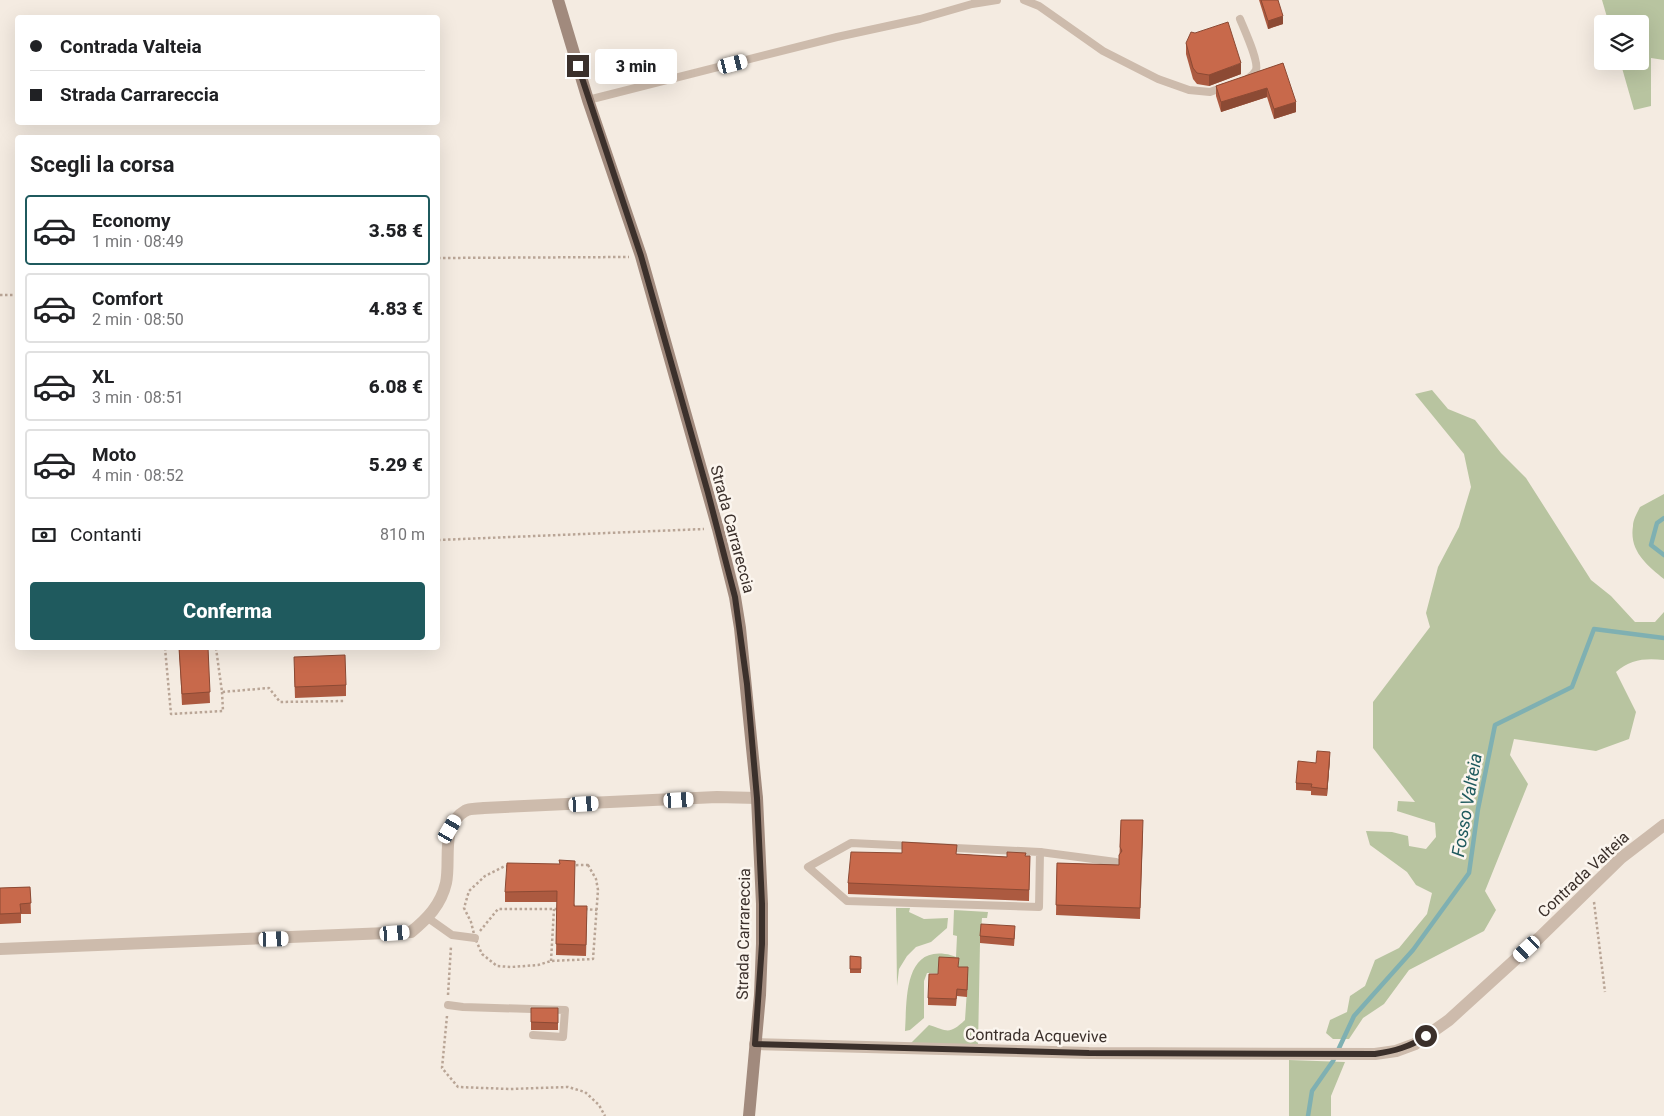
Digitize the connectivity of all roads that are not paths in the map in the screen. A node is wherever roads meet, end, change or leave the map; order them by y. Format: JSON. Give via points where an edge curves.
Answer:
{"nodes":[{"id":1,"x":558,"y":0,"type":"edge"},
{"id":2,"x":997,"y":0,"type":"edge"},
{"id":3,"x":1024,"y":0,"type":"edge"},
{"id":4,"x":1240,"y":19,"type":"dead end"},
{"id":5,"x":588,"y":100,"type":"junction"},
{"id":6,"x":757,"y":798,"type":"junction"},
{"id":7,"x":1664,"y":825,"type":"edge"},
{"id":8,"x":1040,"y":852,"type":"junction"},
{"id":9,"x":1116,"y":862,"type":"dead end"},
{"id":10,"x":428,"y":918,"type":"junction"},
{"id":11,"x":475,"y":938,"type":"road end"},
{"id":12,"x":0,"y":949,"type":"edge"},
{"id":13,"x":448,"y":1005,"type":"road end"},
{"id":14,"x":533,"y":1035,"type":"dead end"},
{"id":15,"x":755,"y":1044,"type":"junction"},
{"id":16,"x":1316,"y":1053,"type":"joint"},
{"id":17,"x":749,"y":1116,"type":"edge"}],
"edges":[{"from":1,"to":5,"type":"main road","name":"Strada Carrareccia"},
{"from":2,"to":5,"type":"lane"},
{"from":3,"to":4,"type":"lane","via":[[1038,6],[1103,51],[1158,79],[1189,90],[1210,92],[1250,77],[1256,71]]},
{"from":5,"to":6,"type":"main road","name":"Strada Carrareccia","via":[[641,256],[735,597]]},
{"from":6,"to":10,"type":"street","via":[[466,810],[450,829],[446,883],[439,903]]},
{"from":6,"to":15,"type":"main road","name":"Strada Carrareccia","via":[[762,944]]},
{"from":7,"to":16,"type":"street","name":"Contrada Valteia","via":[[1621,858],[1449,1020],[1415,1044],[1375,1054]]},
{"from":8,"to":8,"type":"lane","via":[[1039,907],[847,901],[808,867],[851,843]]},
{"from":8,"to":9,"type":"lane"},
{"from":10,"to":11,"type":"lane","via":[[452,934]]},
{"from":10,"to":12,"type":"street","via":[[411,932]]},
{"from":13,"to":14,"type":"lane","via":[[565,1010],[563,1037]]},
{"from":15,"to":16,"type":"street","name":"Contrada Acquevive","via":[[1080,1053]]},
{"from":15,"to":17,"type":"main road","name":"Strada Carrareccia"}]}
